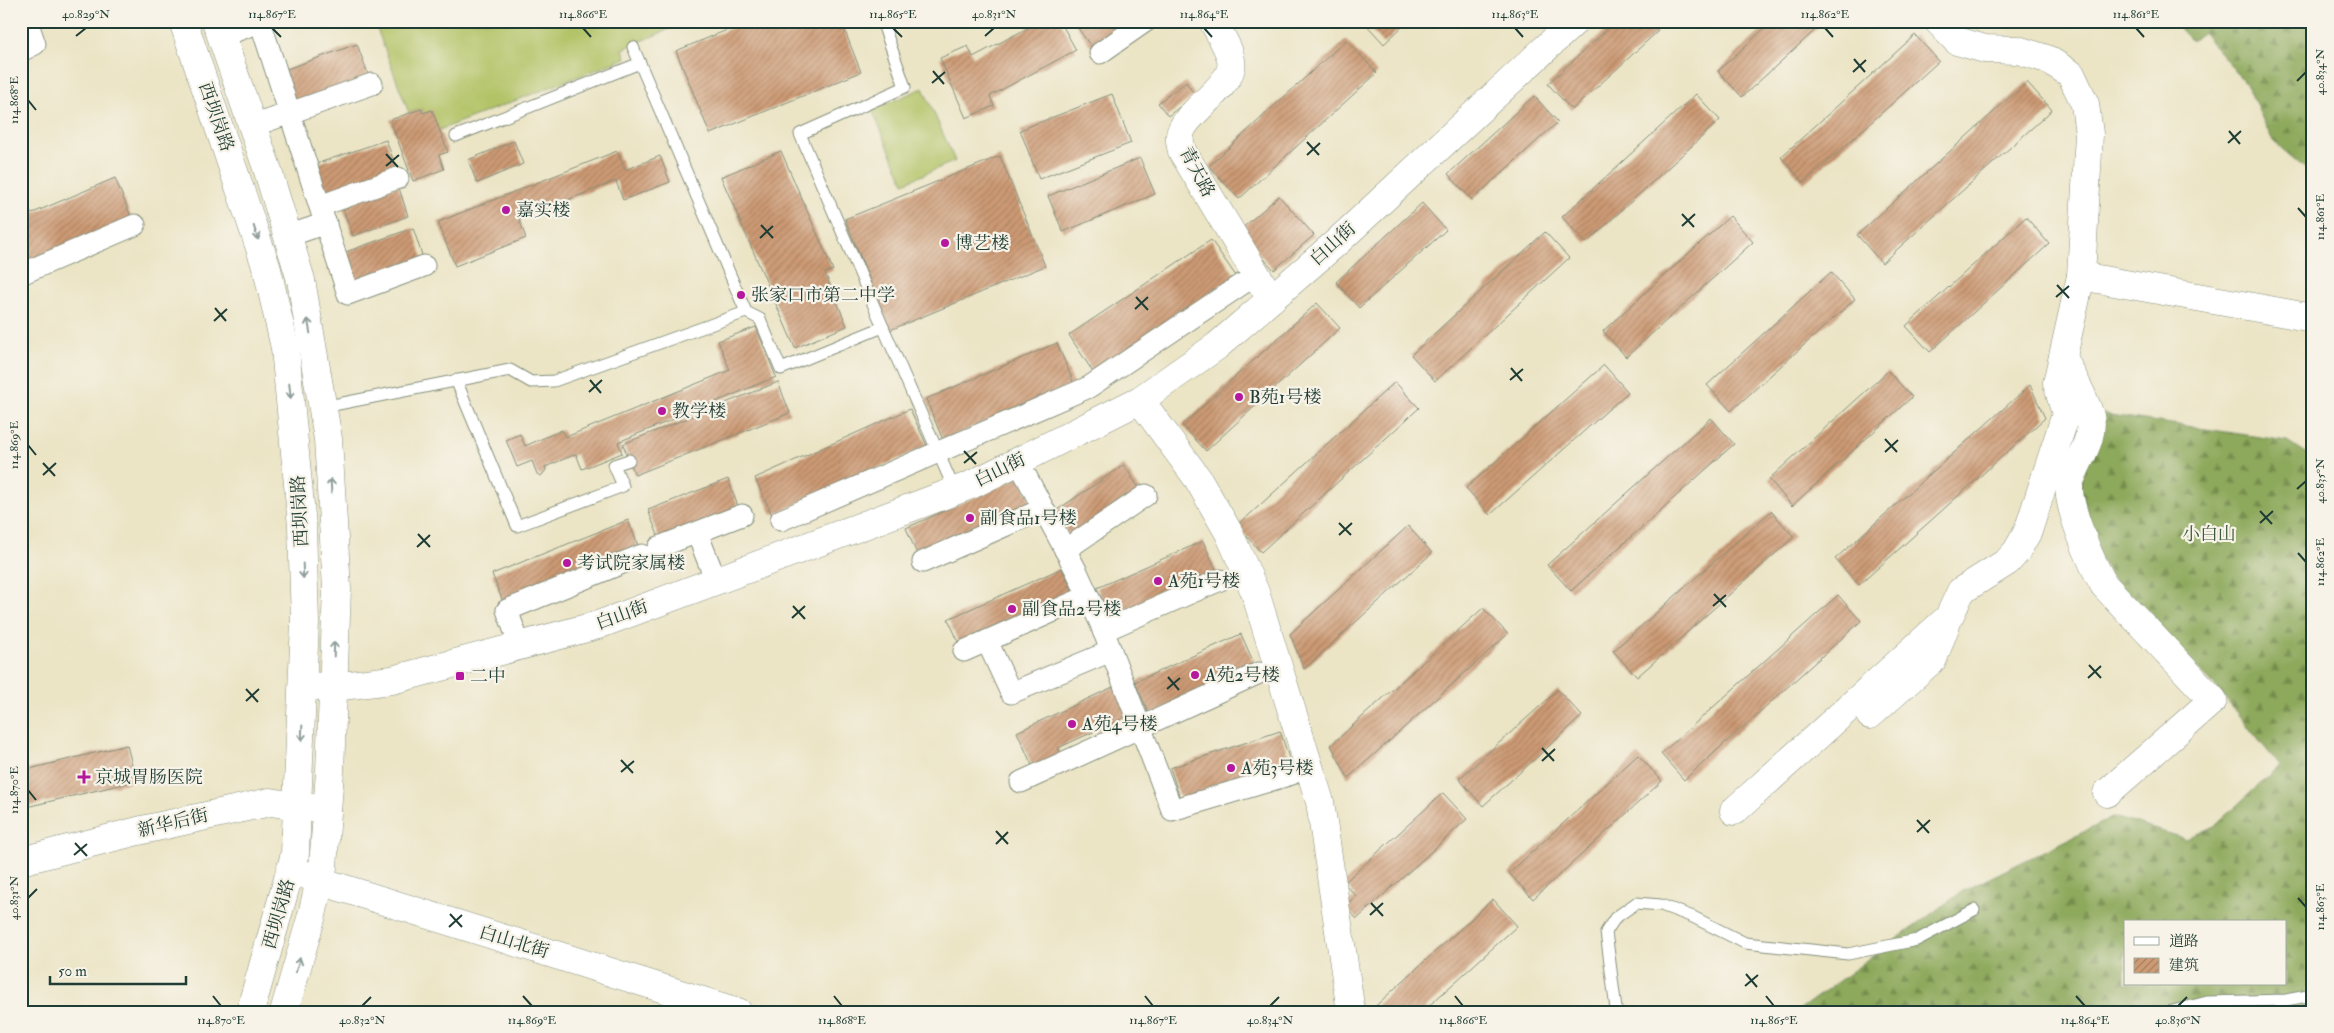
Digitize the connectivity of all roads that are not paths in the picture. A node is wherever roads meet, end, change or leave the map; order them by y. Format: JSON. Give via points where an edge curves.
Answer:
{"nodes":[{"id":1,"x":27,"y":21,"type":"edge"},
{"id":2,"x":183,"y":21,"type":"edge"},
{"id":3,"x":882,"y":21,"type":"edge"},
{"id":4,"x":1146,"y":21,"type":"edge"},
{"id":5,"x":1213,"y":21,"type":"edge"},
{"id":6,"x":1575,"y":21,"type":"edge"},
{"id":7,"x":1938,"y":21,"type":"edge"},
{"id":8,"x":260,"y":22,"type":"edge"},
{"id":9,"x":219,"y":29,"type":"edge"},
{"id":10,"x":633,"y":47,"type":"dead end"},
{"id":11,"x":21,"y":50,"type":"edge"},
{"id":12,"x":1100,"y":52,"type":"dead end"},
{"id":13,"x":640,"y":63,"type":"junction"},
{"id":14,"x":372,"y":84,"type":"dead end"},
{"id":15,"x":290,"y":112,"type":"junction"},
{"id":16,"x":253,"y":126,"type":"junction"},
{"id":17,"x":456,"y":136,"type":"dead end"},
{"id":18,"x":398,"y":178,"type":"dead end"},
{"id":19,"x":274,"y":190,"type":"junction"},
{"id":20,"x":245,"y":201,"type":"junction"},
{"id":21,"x":323,"y":215,"type":"junction"},
{"id":22,"x":135,"y":226,"type":"dead end"},
{"id":23,"x":288,"y":236,"type":"junction"},
{"id":24,"x":424,"y":266,"type":"dead end"},
{"id":25,"x":21,"y":274,"type":"edge"},
{"id":26,"x":2081,"y":276,"type":"junction"},
{"id":27,"x":1242,"y":284,"type":"dead end"},
{"id":28,"x":1271,"y":299,"type":"junction"},
{"id":29,"x":746,"y":312,"type":"junction"},
{"id":30,"x":2313,"y":318,"type":"edge"},
{"id":31,"x":882,"y":327,"type":"junction"},
{"id":32,"x":2063,"y":357,"type":"junction"},
{"id":33,"x":456,"y":380,"type":"junction"},
{"id":34,"x":1140,"y":400,"type":"junction"},
{"id":35,"x":323,"y":407,"type":"junction"},
{"id":36,"x":938,"y":453,"type":"junction"},
{"id":37,"x":629,"y":460,"type":"dead end"},
{"id":38,"x":1018,"y":461,"type":"junction"},
{"id":39,"x":955,"y":491,"type":"junction"},
{"id":40,"x":1146,"y":495,"type":"dead end"},
{"id":41,"x":1043,"y":509,"type":"junction"},
{"id":42,"x":742,"y":516,"type":"dead end"},
{"id":43,"x":781,"y":520,"type":"dead end"},
{"id":44,"x":697,"y":533,"type":"junction"},
{"id":45,"x":1065,"y":550,"type":"junction"},
{"id":46,"x":923,"y":562,"type":"dead end"},
{"id":47,"x":1220,"y":580,"type":"dead end"},
{"id":48,"x":716,"y":581,"type":"junction"},
{"id":49,"x":1088,"y":596,"type":"junction"},
{"id":50,"x":1948,"y":619,"type":"junction"},
{"id":51,"x":987,"y":641,"type":"junction"},
{"id":52,"x":1107,"y":641,"type":"junction"},
{"id":53,"x":520,"y":646,"type":"junction"},
{"id":54,"x":964,"y":651,"type":"dead end"},
{"id":55,"x":1259,"y":673,"type":"dead end"},
{"id":56,"x":303,"y":686,"type":"junction"},
{"id":57,"x":333,"y":686,"type":"junction"},
{"id":58,"x":1870,"y":715,"type":"dead end"},
{"id":59,"x":1141,"y":727,"type":"junction"},
{"id":60,"x":1292,"y":774,"type":"dead end"},
{"id":61,"x":1021,"y":782,"type":"dead end"},
{"id":62,"x":2107,"y":793,"type":"dead end"},
{"id":63,"x":299,"y":805,"type":"junction"},
{"id":64,"x":327,"y":810,"type":"junction"},
{"id":65,"x":1734,"y":811,"type":"dead end"},
{"id":66,"x":21,"y":861,"type":"edge"},
{"id":67,"x":292,"y":869,"type":"junction"},
{"id":68,"x":320,"y":881,"type":"junction"},
{"id":69,"x":1974,"y":910,"type":"dead end"},
{"id":70,"x":2313,"y":995,"type":"edge"},
{"id":71,"x":250,"y":1012,"type":"edge"},
{"id":72,"x":284,"y":1012,"type":"edge"},
{"id":73,"x":738,"y":1012,"type":"edge"},
{"id":74,"x":1351,"y":1012,"type":"edge"},
{"id":75,"x":1614,"y":1012,"type":"edge"},
{"id":76,"x":2169,"y":1012,"type":"edge"}],
"edges":[{"from":1,"to":11,"type":"street","via":[[36,44]]},
{"from":2,"to":20,"type":"street","name":"西坝岗路"},
{"from":3,"to":31,"type":"lane","via":[[905,87],[800,134]]},
{"from":4,"to":12,"type":"street"},
{"from":5,"to":28,"type":"street","name":"青天路","via":[[1230,58],[1231,68],[1226,79],[1185,125],[1180,135],[1182,152]]},
{"from":6,"to":28,"type":"street","name":"白山街"},
{"from":7,"to":26,"type":"street","via":[[1957,41],[1985,49],[2018,50],[2047,59],[2071,74],[2085,104],[2089,134]]},
{"from":8,"to":9,"type":"street"},
{"from":8,"to":15,"type":"street"},
{"from":9,"to":16,"type":"street","name":"西坝岗路"},
{"from":10,"to":13,"type":"lane"},
{"from":13,"to":17,"type":"lane"},
{"from":13,"to":29,"type":"lane"},
{"from":14,"to":15,"type":"street"},
{"from":15,"to":16,"type":"street"},
{"from":15,"to":21,"type":"street"},
{"from":16,"to":19,"type":"street","name":"西坝岗路"},
{"from":18,"to":21,"type":"street"},
{"from":19,"to":20,"type":"street"},
{"from":19,"to":23,"type":"street","name":"西坝岗路"},
{"from":20,"to":56,"type":"street","name":"西坝岗路","one_way":true,"via":[[268,269],[285,348],[302,526]]},
{"from":21,"to":23,"type":"street"},
{"from":21,"to":24,"type":"street","via":[[348,294]]},
{"from":22,"to":25,"type":"street"},
{"from":35,"to":23,"type":"street","name":"西坝岗路","one_way":true,"via":[[301,280]]},
{"from":26,"to":30,"type":"street"},
{"from":26,"to":32,"type":"street"},
{"from":27,"to":36,"type":"street","via":[[1089,386]]},
{"from":28,"to":34,"type":"street","name":"白山街","via":[[1217,346]]},
{"from":29,"to":31,"type":"lane","via":[[760,319],[781,369]]},
{"from":29,"to":33,"type":"lane","via":[[554,381],[531,382],[510,370]]},
{"from":31,"to":36,"type":"lane"},
{"from":32,"to":50,"type":"street","via":[[2057,383],[2066,414],[2028,532],[2008,562],[1961,591]]},
{"from":32,"to":62,"type":"street","via":[[2090,416],[2090,432],[2070,483],[2071,504],[2094,569],[2104,585],[2213,700]]},
{"from":33,"to":35,"type":"lane"},
{"from":33,"to":37,"type":"lane","via":[[517,526],[623,486],[614,465]]},
{"from":34,"to":38,"type":"street","name":"白山街"},
{"from":34,"to":74,"type":"street","via":[[1198,479],[1229,533],[1254,592],[1320,802]]},
{"from":57,"to":35,"type":"street","name":"西坝岗路","one_way":true,"via":[[337,589],[328,439]]},
{"from":36,"to":39,"type":"lane"},
{"from":36,"to":43,"type":"street"},
{"from":38,"to":39,"type":"street","name":"白山街"},
{"from":38,"to":41,"type":"street"},
{"from":39,"to":48,"type":"street","name":"白山街"},
{"from":40,"to":45,"type":"street"},
{"from":41,"to":45,"type":"street"},
{"from":41,"to":46,"type":"street"},
{"from":42,"to":44,"type":"street"},
{"from":44,"to":48,"type":"street"},
{"from":44,"to":53,"type":"street","via":[[506,610]]},
{"from":45,"to":49,"type":"street"},
{"from":47,"to":52,"type":"street"},
{"from":48,"to":53,"type":"street","name":"白山街","via":[[598,625]]},
{"from":49,"to":51,"type":"street"},
{"from":49,"to":52,"type":"street"},
{"from":50,"to":58,"type":"street","via":[[1933,659]]},
{"from":50,"to":65,"type":"street"},
{"from":51,"to":52,"type":"street","via":[[1011,694]]},
{"from":51,"to":54,"type":"street"},
{"from":52,"to":59,"type":"street"},
{"from":53,"to":57,"type":"street","name":"白山街","via":[[392,680]]},
{"from":55,"to":59,"type":"street"},
{"from":56,"to":57,"type":"street","name":"白山街"},
{"from":56,"to":63,"type":"street","name":"西坝岗路","one_way":true},
{"from":57,"to":64,"type":"street","name":"西坝岗路"},
{"from":59,"to":60,"type":"street","via":[[1172,810]]},
{"from":59,"to":61,"type":"street"},
{"from":63,"to":64,"type":"street","name":"新华后街"},
{"from":63,"to":66,"type":"street","name":"新华后街","via":[[270,802]]},
{"from":63,"to":67,"type":"street","name":"西坝岗路"},
{"from":64,"to":68,"type":"street","name":"西坝岗路"},
{"from":67,"to":68,"type":"street","name":"白山北街"},
{"from":67,"to":71,"type":"street","name":"西坝岗路"},
{"from":72,"to":68,"type":"street","name":"西坝岗路","one_way":true},
{"from":68,"to":73,"type":"street","name":"白山北街"},
{"from":69,"to":75,"type":"lane","via":[[1917,940],[1848,954],[1745,943],[1661,905],[1636,903],[1615,918],[1606,932]]},
{"from":70,"to":76,"type":"lane","via":[[2286,1000],[2207,1002]]}]}
